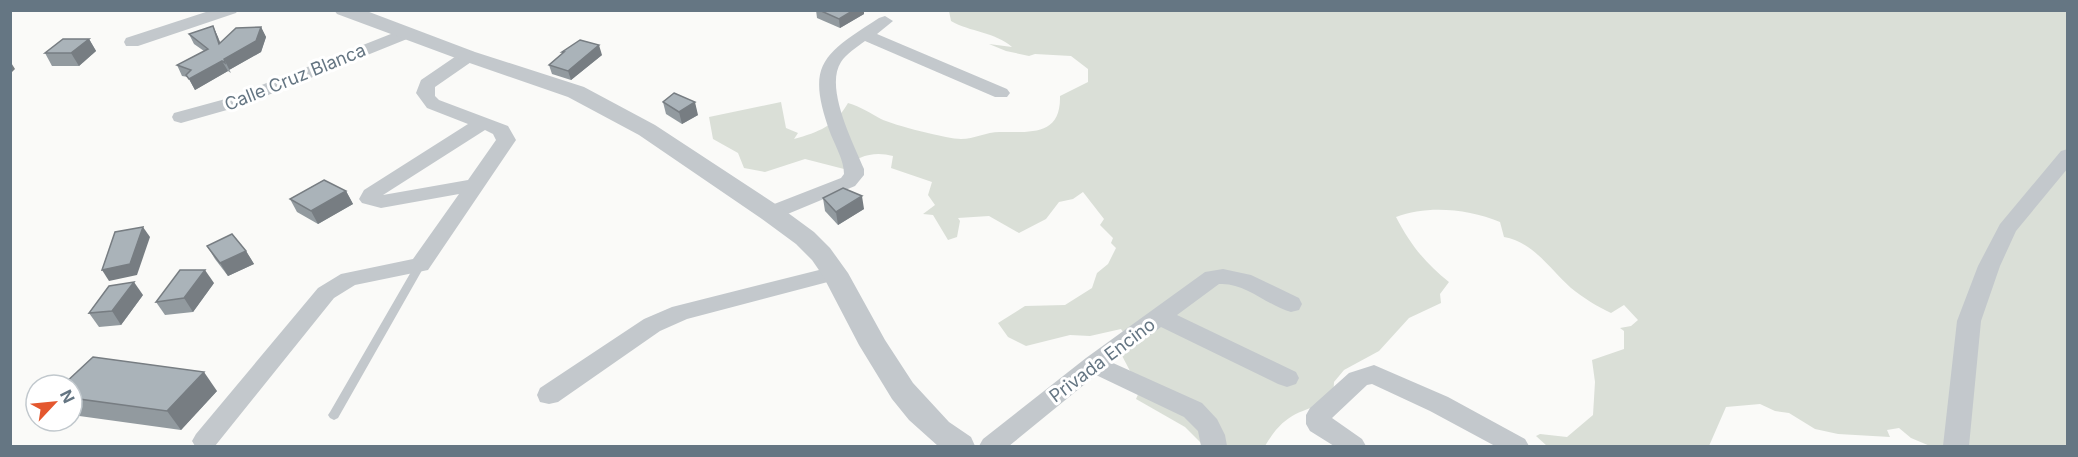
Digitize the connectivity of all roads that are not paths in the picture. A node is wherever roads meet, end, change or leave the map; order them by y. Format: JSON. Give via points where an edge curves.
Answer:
{"nodes":[{"id":1,"x":230,"y":10,"type":"edge"},
{"id":2,"x":344,"y":10,"type":"edge"},
{"id":3,"x":885,"y":21,"type":"dead end"},
{"id":4,"x":406,"y":33,"type":"junction"},
{"id":5,"x":865,"y":35,"type":"junction"},
{"id":6,"x":132,"y":42,"type":"dead end"},
{"id":7,"x":468,"y":56,"type":"junction"},
{"id":8,"x":1001,"y":93,"type":"dead end"},
{"id":9,"x":181,"y":117,"type":"dead end"},
{"id":10,"x":483,"y":123,"type":"junction"},
{"id":11,"x":2067,"y":155,"type":"edge"},
{"id":12,"x":474,"y":184,"type":"junction"},
{"id":13,"x":771,"y":213,"type":"junction"},
{"id":14,"x":420,"y":265,"type":"junction"},
{"id":15,"x":835,"y":273,"type":"junction"},
{"id":16,"x":1291,"y":304,"type":"dead end"},
{"id":17,"x":1159,"y":316,"type":"junction"},
{"id":18,"x":1094,"y":364,"type":"junction"},
{"id":19,"x":1287,"y":378,"type":"dead end"},
{"id":20,"x":549,"y":395,"type":"dead end"},
{"id":21,"x":334,"y":415,"type":"dead end"},
{"id":22,"x":205,"y":441,"type":"dead end"},
{"id":23,"x":1957,"y":442,"type":"edge"},
{"id":24,"x":960,"y":447,"type":"edge"},
{"id":25,"x":992,"y":447,"type":"edge"},
{"id":26,"x":1214,"y":447,"type":"edge"},
{"id":27,"x":1353,"y":447,"type":"edge"},
{"id":28,"x":1516,"y":447,"type":"edge"}],
"edges":[{"from":1,"to":6,"type":"street"},
{"from":2,"to":4,"type":"street"},
{"from":3,"to":5,"type":"street"},
{"from":4,"to":7,"type":"street"},
{"from":4,"to":9,"type":"street","name":"Calle Cruz Blanca","via":[[235,102]]},
{"from":5,"to":8,"type":"street"},
{"from":5,"to":13,"type":"street","via":[[833,59],[826,73],[828,97],[854,175],[848,182]]},
{"from":7,"to":10,"type":"street","via":[[424,90],[433,104]]},
{"from":7,"to":13,"type":"street","via":[[576,92],[647,130]]},
{"from":10,"to":12,"type":"street","via":[[501,130],[506,140]]},
{"from":10,"to":12,"type":"street","via":[[371,194],[369,199],[381,202]]},
{"from":11,"to":23,"type":"street","via":[[2007,229],[1989,266],[1969,321]]},
{"from":12,"to":14,"type":"street"},
{"from":13,"to":15,"type":"street","via":[[805,238]]},
{"from":14,"to":21,"type":"lane"},
{"from":14,"to":22,"type":"street","via":[[350,279],[326,293]]},
{"from":15,"to":20,"type":"street","via":[[680,313],[652,325]]},
{"from":15,"to":24,"type":"street","via":[[907,399],[942,435]]},
{"from":16,"to":17,"type":"street","name":"Privada Encino","via":[[1222,274]]},
{"from":17,"to":18,"type":"street","name":"Privada Encino"},
{"from":17,"to":19,"type":"street"},
{"from":18,"to":25,"type":"street","name":"Privada Encino"},
{"from":18,"to":26,"type":"street","via":[[1193,410],[1210,429]]},
{"from":27,"to":28,"type":"street","via":[[1325,430],[1319,415],[1358,379],[1374,374],[1439,404]]}]}
